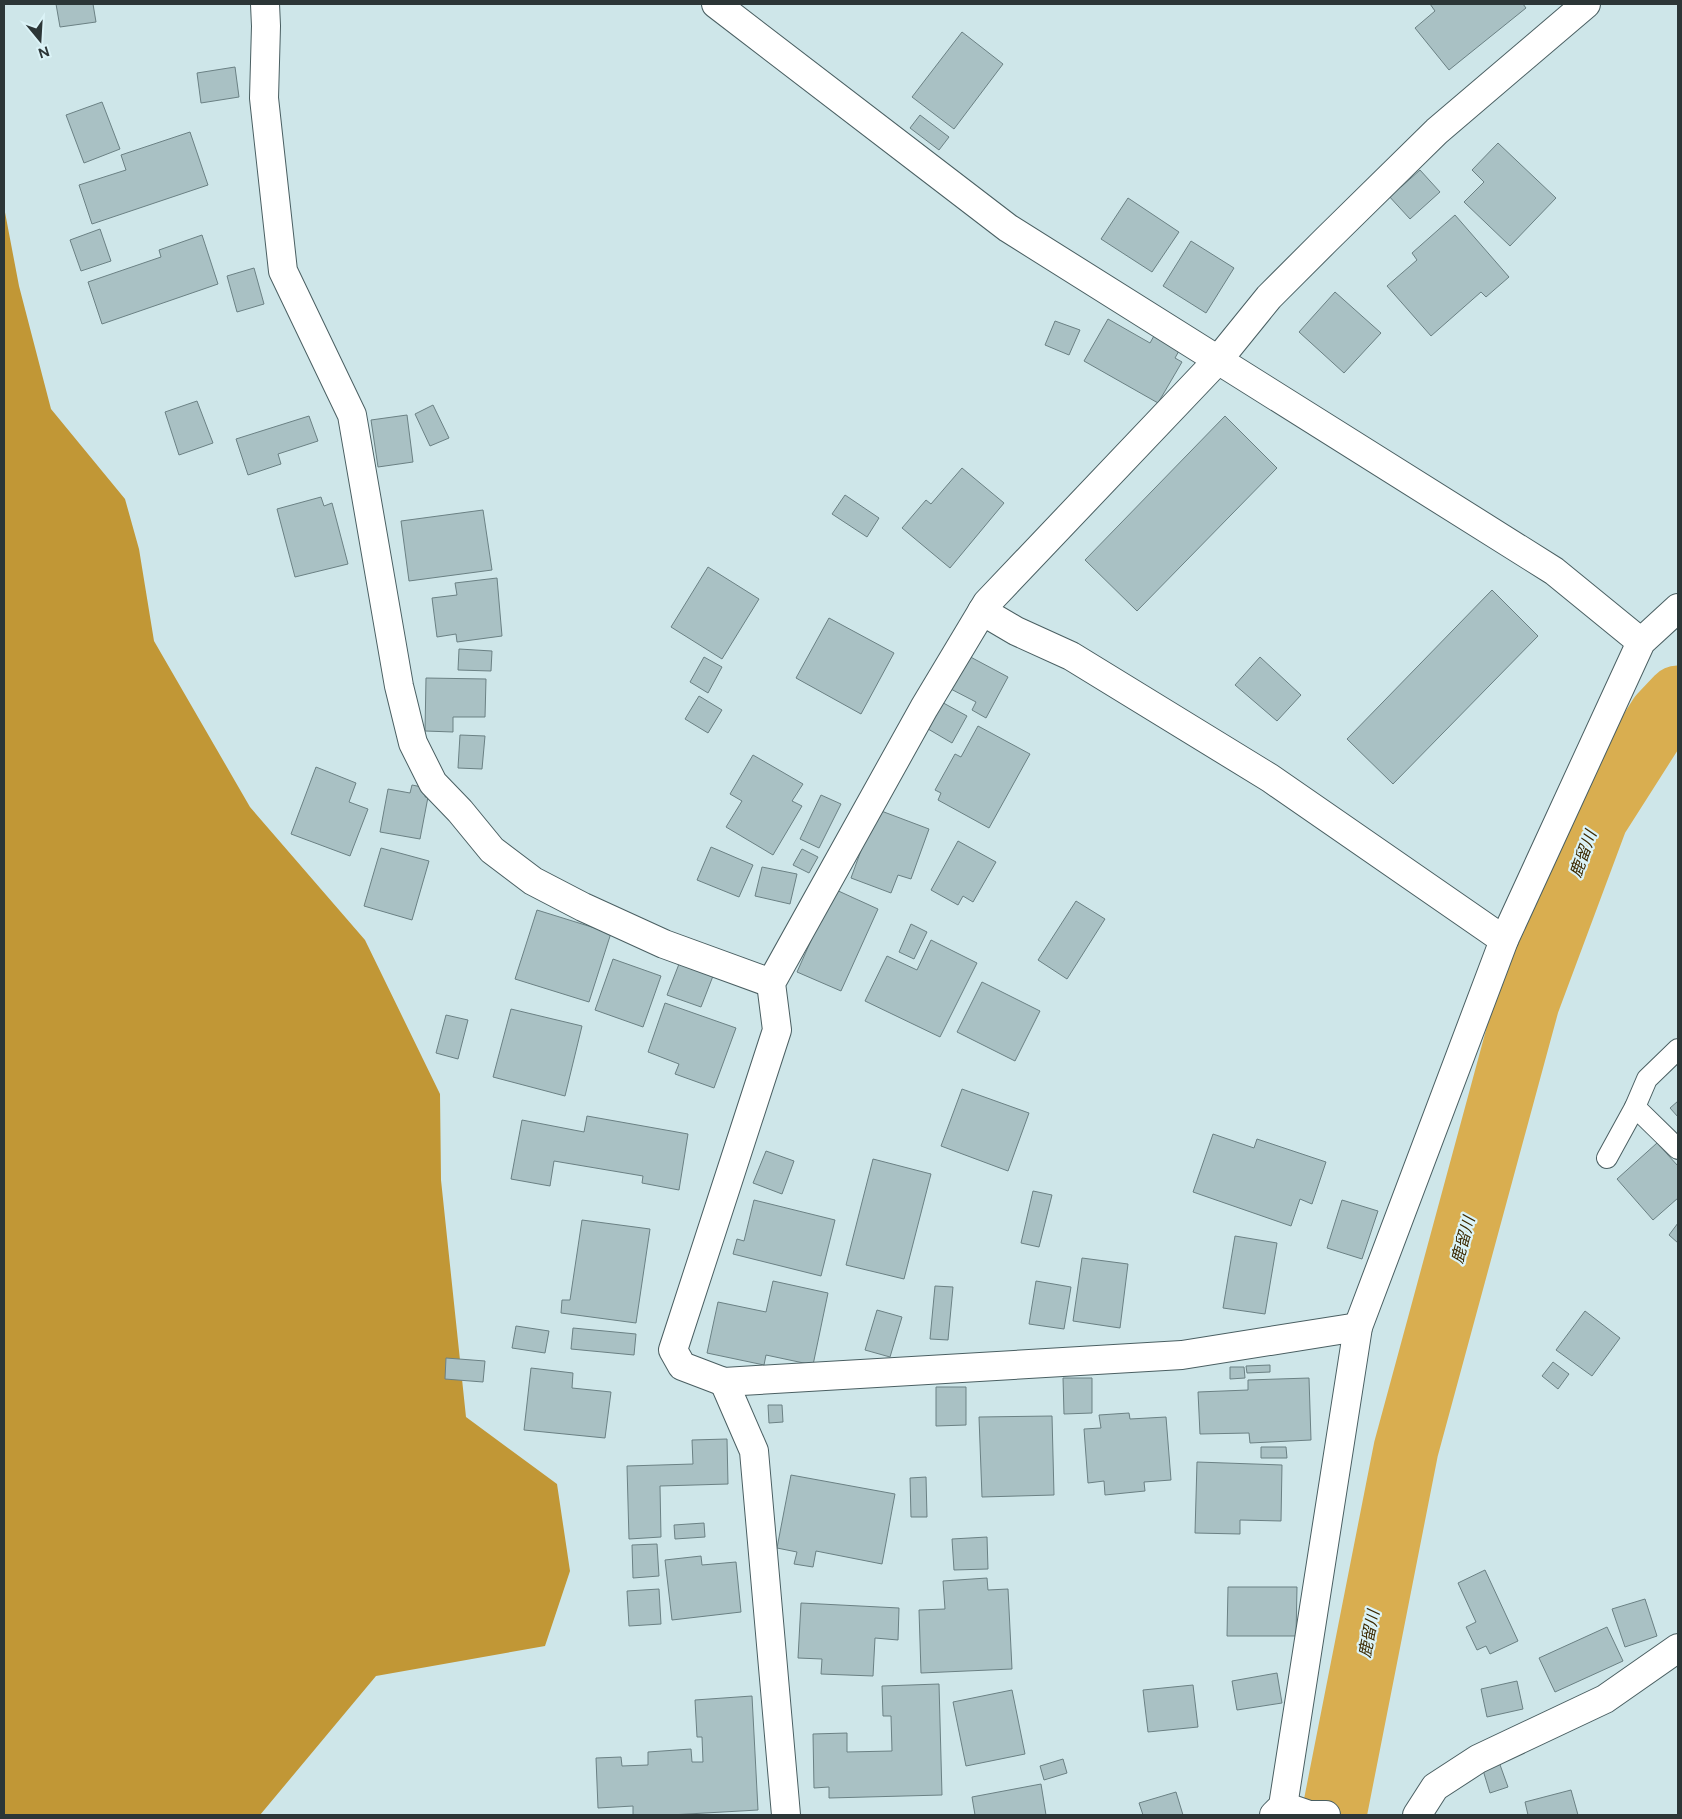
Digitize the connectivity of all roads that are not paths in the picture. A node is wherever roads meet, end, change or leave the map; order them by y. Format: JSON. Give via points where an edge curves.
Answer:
{"nodes":[{"id":1,"x":265,"y":4,"type":"edge"},
{"id":2,"x":716,"y":4,"type":"edge"},
{"id":3,"x":1586,"y":4,"type":"edge"},
{"id":4,"x":1218,"y":360,"type":"junction"},
{"id":5,"x":1678,"y":608,"type":"edge"},
{"id":6,"x":982,"y":611,"type":"junction"},
{"id":7,"x":1641,"y":642,"type":"junction"},
{"id":8,"x":1504,"y":940,"type":"junction"},
{"id":9,"x":771,"y":983,"type":"junction"},
{"id":10,"x":1678,"y":1049,"type":"edge"},
{"id":11,"x":1635,"y":1107,"type":"junction"},
{"id":12,"x":1678,"y":1149,"type":"edge"},
{"id":13,"x":1607,"y":1158,"type":"dead end"},
{"id":14,"x":1358,"y":1327,"type":"junction"},
{"id":15,"x":724,"y":1382,"type":"junction"},
{"id":16,"x":1678,"y":1648,"type":"edge"},
{"id":17,"x":1279,"y":1811,"type":"edge"},
{"id":18,"x":786,"y":1815,"type":"edge"},
{"id":19,"x":1309,"y":1815,"type":"edge"},
{"id":20,"x":1326,"y":1815,"type":"edge"},
{"id":21,"x":1417,"y":1815,"type":"edge"}],
"edges":[{"from":1,"to":9,"type":"street","via":[[264,98],[283,271],[352,415],[398,686],[413,743],[433,783],[492,850],[533,880],[664,944]]},
{"from":2,"to":4,"type":"street","via":[[1008,228]]},
{"from":3,"to":4,"type":"street","via":[[1436,131],[1269,297]]},
{"from":4,"to":6,"type":"street"},
{"from":4,"to":7,"type":"street","via":[[1554,571]]},
{"from":5,"to":7,"type":"street"},
{"from":6,"to":8,"type":"street","via":[[1016,631],[1071,656],[1270,778]]},
{"from":6,"to":9,"type":"street","via":[[924,708]]},
{"from":7,"to":8,"type":"street"},
{"from":8,"to":14,"type":"street"},
{"from":9,"to":15,"type":"street","via":[[777,1030],[674,1350],[682,1366]]},
{"from":10,"to":11,"type":"lane","via":[[1647,1079]]},
{"from":11,"to":12,"type":"lane"},
{"from":11,"to":13,"type":"lane"},
{"from":14,"to":15,"type":"street","via":[[1182,1355]]},
{"from":14,"to":17,"type":"street"},
{"from":15,"to":18,"type":"street","via":[[754,1451]]},
{"from":16,"to":21,"type":"street","via":[[1605,1699],[1478,1759],[1435,1787]]},
{"from":17,"to":19,"type":"street"},
{"from":19,"to":20,"type":"street"}]}
